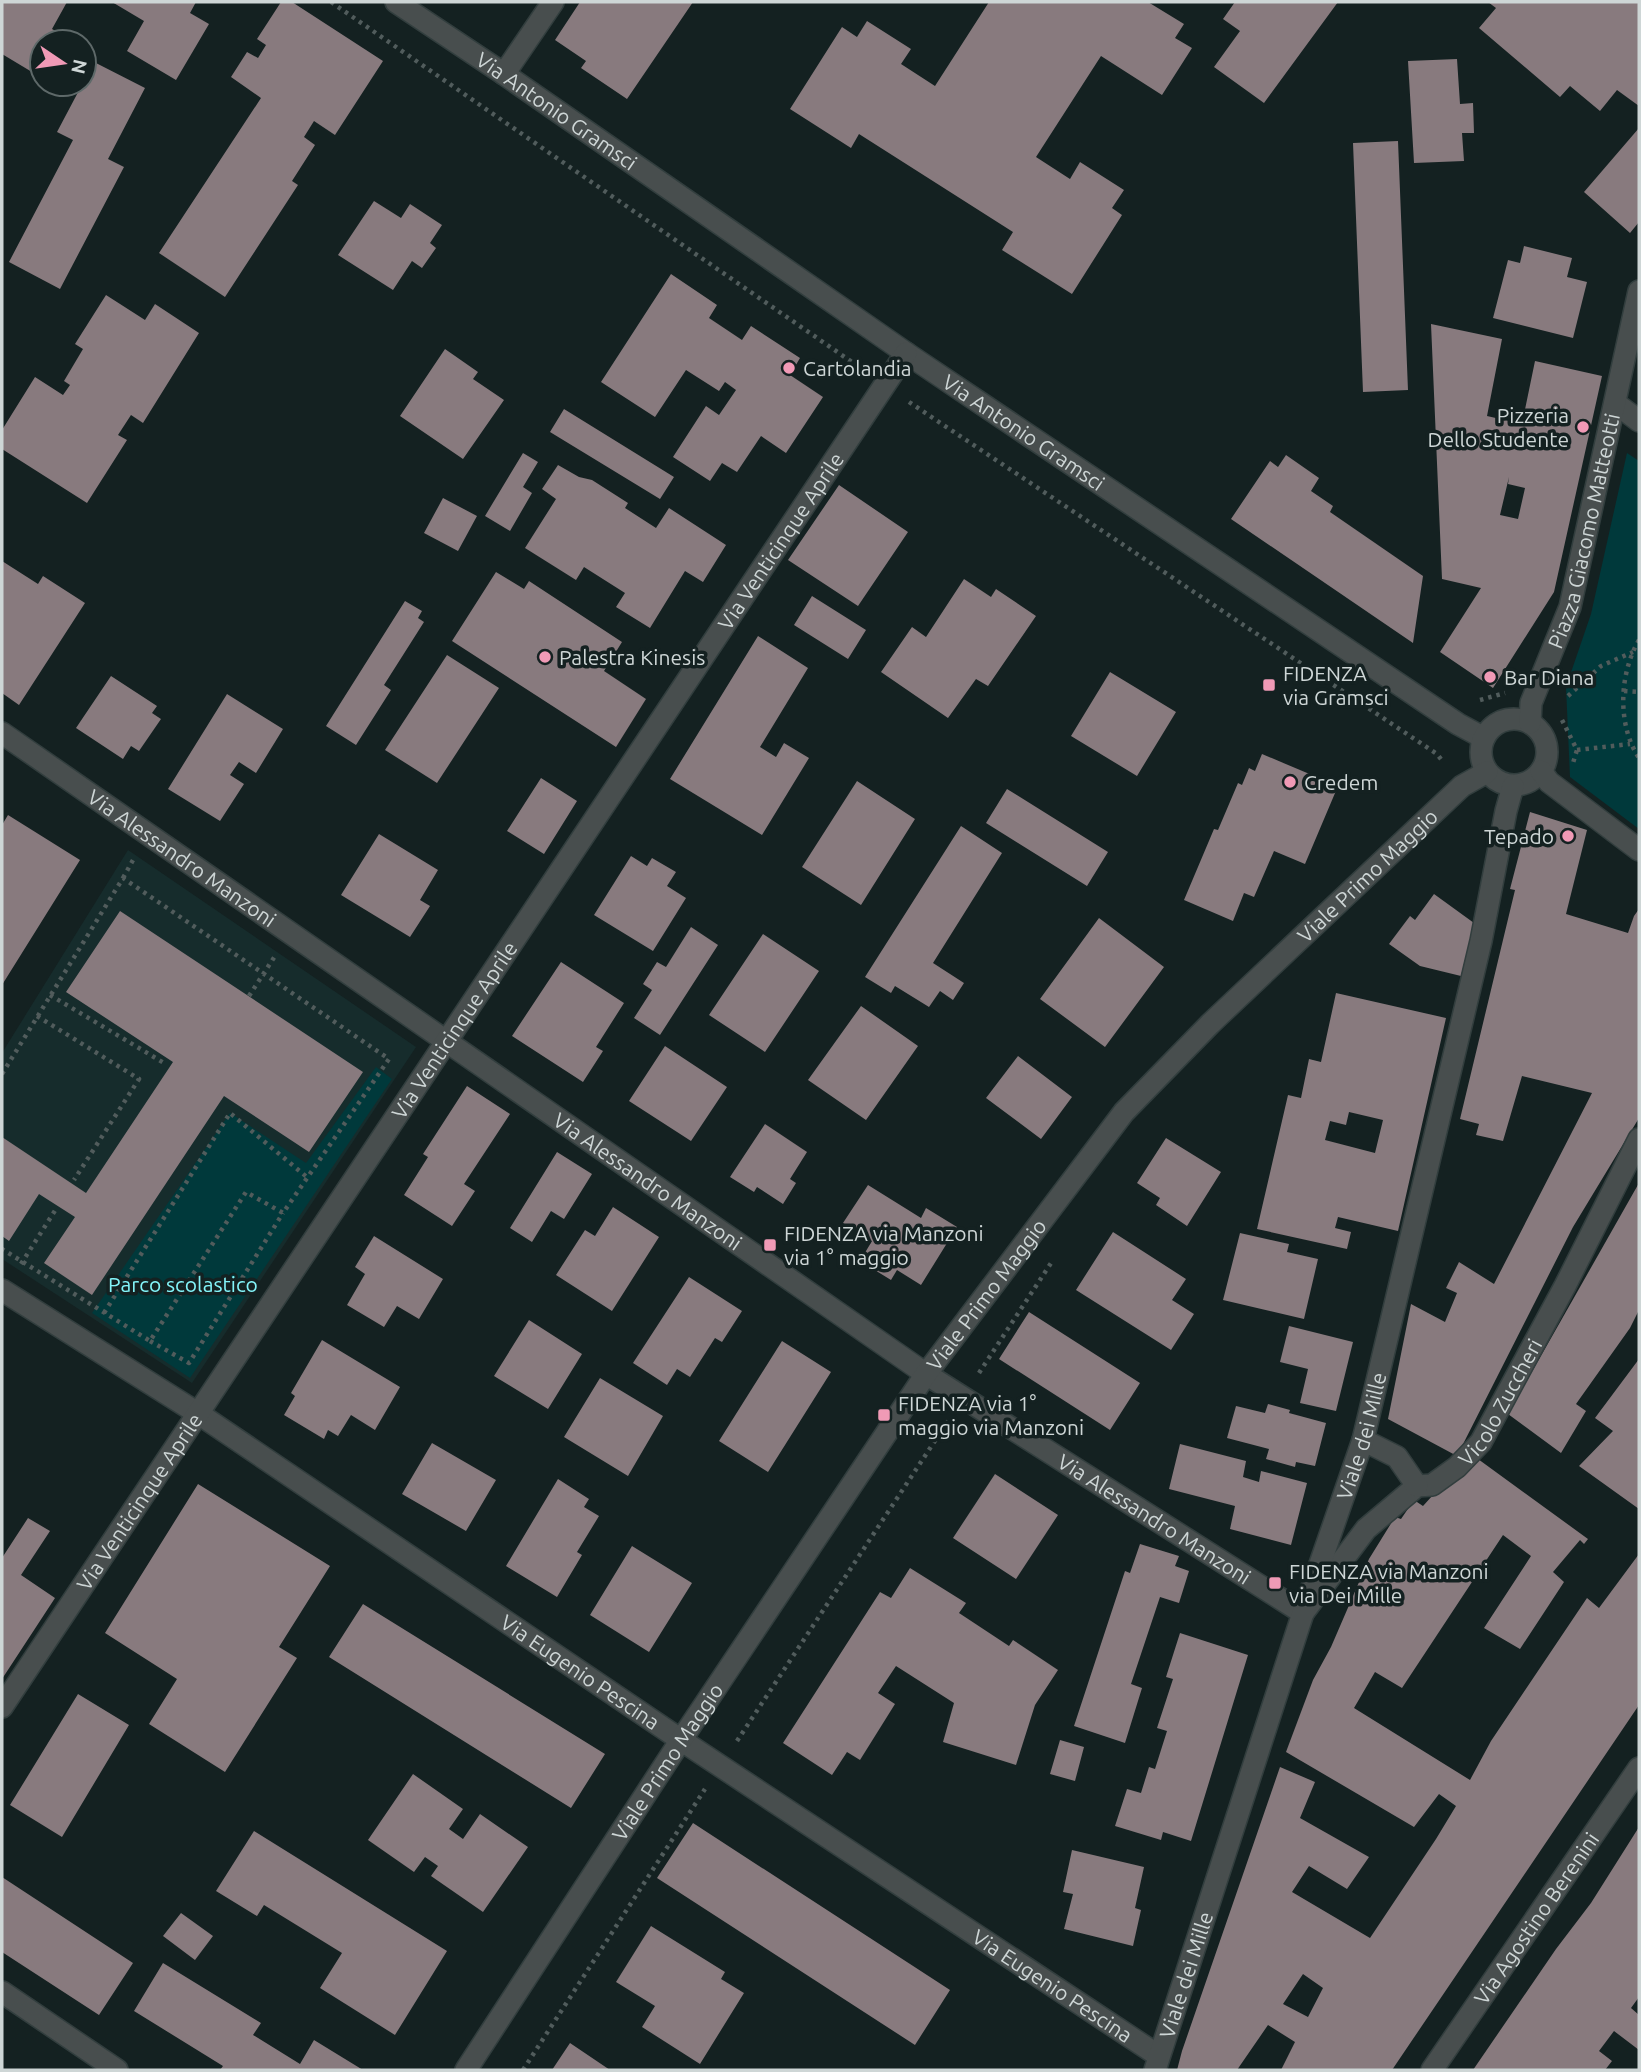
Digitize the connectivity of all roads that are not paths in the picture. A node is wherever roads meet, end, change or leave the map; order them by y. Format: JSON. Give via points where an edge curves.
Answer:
{"nodes":[{"id":1,"x":397,"y":2,"type":"edge"},
{"id":2,"x":553,"y":2,"type":"edge"},
{"id":3,"x":504,"y":74,"type":"junction"},
{"id":4,"x":1639,"y":291,"type":"edge"},
{"id":5,"x":905,"y":353,"type":"junction"},
{"id":6,"x":1639,"y":371,"type":"edge"},
{"id":7,"x":1615,"y":403,"type":"junction"},
{"id":8,"x":1639,"y":421,"type":"edge"},
{"id":9,"x":1534,"y":727,"type":"junction"},
{"id":10,"x":2,"y":733,"type":"edge"},
{"id":11,"x":1484,"y":738,"type":"junction"},
{"id":12,"x":1541,"y":771,"type":"junction"},
{"id":13,"x":1487,"y":772,"type":"junction"},
{"id":14,"x":1513,"y":786,"type":"junction"},
{"id":15,"x":1639,"y":850,"type":"edge"},
{"id":16,"x":448,"y":1041,"type":"junction"},
{"id":17,"x":1639,"y":1139,"type":"edge"},
{"id":18,"x":2,"y":1290,"type":"edge"},
{"id":19,"x":926,"y":1374,"type":"junction"},
{"id":20,"x":199,"y":1414,"type":"junction"},
{"id":21,"x":1363,"y":1440,"type":"junction"},
{"id":22,"x":1417,"y":1486,"type":"junction"},
{"id":23,"x":1303,"y":1613,"type":"junction"},
{"id":24,"x":2,"y":1707,"type":"edge"},
{"id":25,"x":681,"y":1740,"type":"junction"},
{"id":26,"x":1639,"y":1768,"type":"edge"},
{"id":27,"x":2,"y":1992,"type":"edge"},
{"id":28,"x":1157,"y":2063,"type":"edge"},
{"id":29,"x":117,"y":2070,"type":"edge"},
{"id":30,"x":466,"y":2070,"type":"edge"},
{"id":31,"x":1432,"y":2070,"type":"edge"}],
"edges":[{"from":1,"to":3,"type":"street","name":"Via Antonio Gramsci"},
{"from":2,"to":3,"type":"street"},
{"from":3,"to":5,"type":"street","name":"Via Antonio Gramsci"},
{"from":4,"to":7,"type":"street"},
{"from":5,"to":11,"type":"street","name":"Via Antonio Gramsci"},
{"from":5,"to":16,"type":"street","name":"Via Venticinque Aprile"},
{"from":6,"to":7,"type":"street"},
{"from":7,"to":8,"type":"street","name":"Piazza Giacomo Matteotti"},
{"from":7,"to":9,"type":"street","name":"Piazza Giacomo Matteotti","via":[[1570,607],[1531,704]]},
{"from":9,"to":11,"type":"street","via":[[1518,719],[1504,721]]},
{"from":9,"to":12,"type":"street","via":[[1546,744]]},
{"from":10,"to":16,"type":"street","name":"Via Alessandro Manzoni"},
{"from":11,"to":13,"type":"street","via":[[1481,750]]},
{"from":12,"to":14,"type":"street","via":[[1529,782]]},
{"from":12,"to":15,"type":"street","via":[[1549,782]]},
{"from":13,"to":14,"type":"street"},
{"from":13,"to":19,"type":"street","name":"Viale Primo Maggio","via":[[1466,783],[1210,1024],[1124,1112]]},
{"from":14,"to":21,"type":"street","name":"Viale dei Mille","via":[[1482,941]]},
{"from":16,"to":19,"type":"street","name":"Via Alessandro Manzoni"},
{"from":16,"to":20,"type":"street","name":"Via Venticinque Aprile"},
{"from":17,"to":22,"type":"street","name":"Vicolo Zuccheri","via":[[1481,1442],[1432,1485]]},
{"from":18,"to":20,"type":"street","name":"Via Eugenio Pescina"},
{"from":19,"to":23,"type":"street","name":"Via Alessandro Manzoni"},
{"from":19,"to":25,"type":"street","name":"Viale Primo Maggio"},
{"from":20,"to":24,"type":"street","name":"Via Venticinque Aprile"},
{"from":20,"to":25,"type":"street","name":"Via Eugenio Pescina"},
{"from":21,"to":22,"type":"street","via":[[1397,1457]]},
{"from":21,"to":23,"type":"street","name":"Viale dei Mille"},
{"from":22,"to":23,"type":"street","name":"Vicolo Zuccheri","via":[[1366,1529]]},
{"from":23,"to":28,"type":"street","name":"Viale dei Mille"},
{"from":25,"to":28,"type":"street","name":"Via Eugenio Pescina"},
{"from":25,"to":30,"type":"street","name":"Viale Primo Maggio"},
{"from":26,"to":31,"type":"street","name":"Via Agostino Berenini"},
{"from":27,"to":29,"type":"street"}]}
